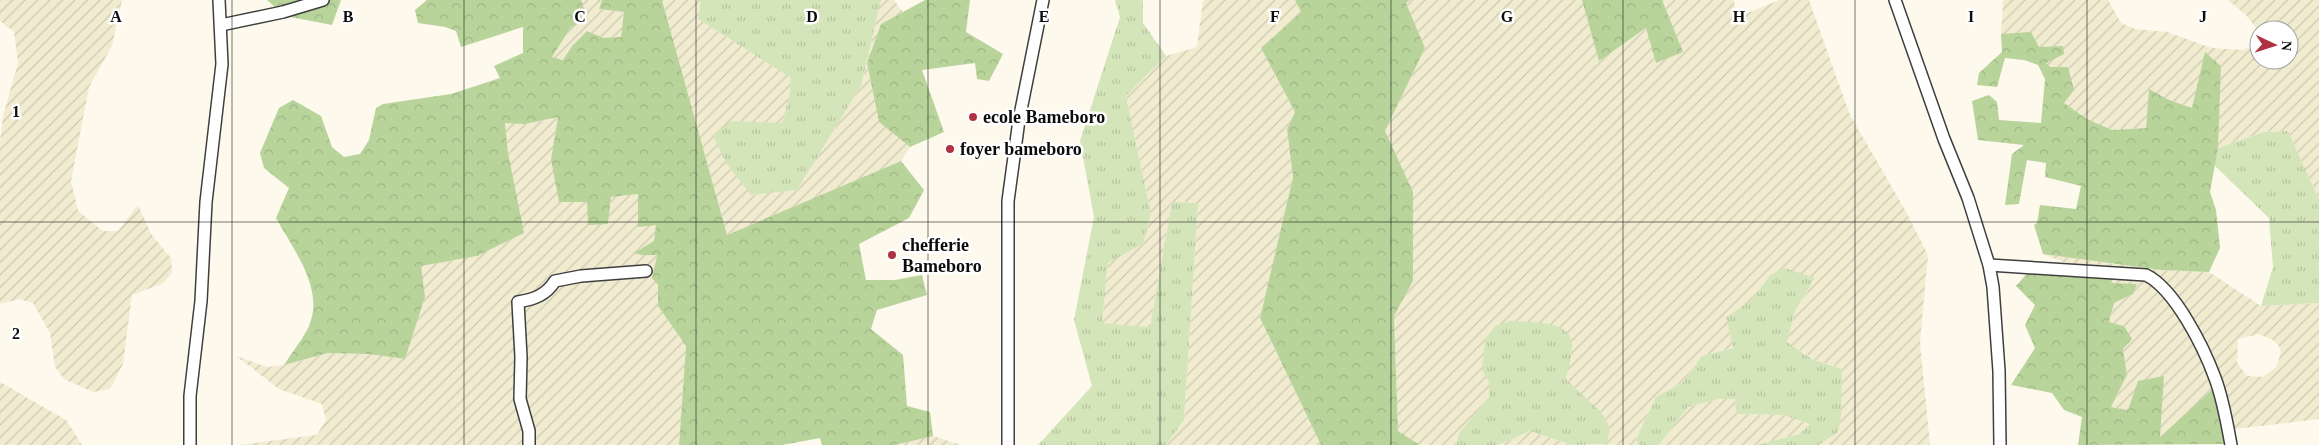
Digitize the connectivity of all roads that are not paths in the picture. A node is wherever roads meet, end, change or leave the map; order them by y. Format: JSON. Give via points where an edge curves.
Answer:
{"nodes":[{"id":1,"x":219,"y":0,"type":"edge"},
{"id":2,"x":323,"y":0,"type":"edge"},
{"id":3,"x":1043,"y":0,"type":"edge"},
{"id":4,"x":1895,"y":0,"type":"edge"},
{"id":5,"x":221,"y":25,"type":"junction"},
{"id":6,"x":1989,"y":265,"type":"junction"},
{"id":7,"x":646,"y":271,"type":"dead end"},
{"id":8,"x":190,"y":445,"type":"edge"},
{"id":9,"x":529,"y":445,"type":"edge"},
{"id":10,"x":1008,"y":445,"type":"edge"},
{"id":11,"x":2000,"y":445,"type":"edge"},
{"id":12,"x":2231,"y":445,"type":"edge"}],
"edges":[{"from":1,"to":5,"type":"street"},
{"from":2,"to":5,"type":"street"},
{"from":3,"to":10,"type":"street","via":[[1020,110],[1008,201]]},
{"from":4,"to":6,"type":"street","via":[[1968,198]]},
{"from":5,"to":8,"type":"street","via":[[220,79],[207,183],[200,309],[190,389]]},
{"from":6,"to":11,"type":"street","via":[[1999,371]]},
{"from":6,"to":12,"type":"street","via":[[2146,275],[2158,280],[2177,305],[2215,378]]},
{"from":7,"to":9,"type":"street","via":[[555,281],[537,298],[518,302],[522,357],[520,399],[529,431]]}]}
